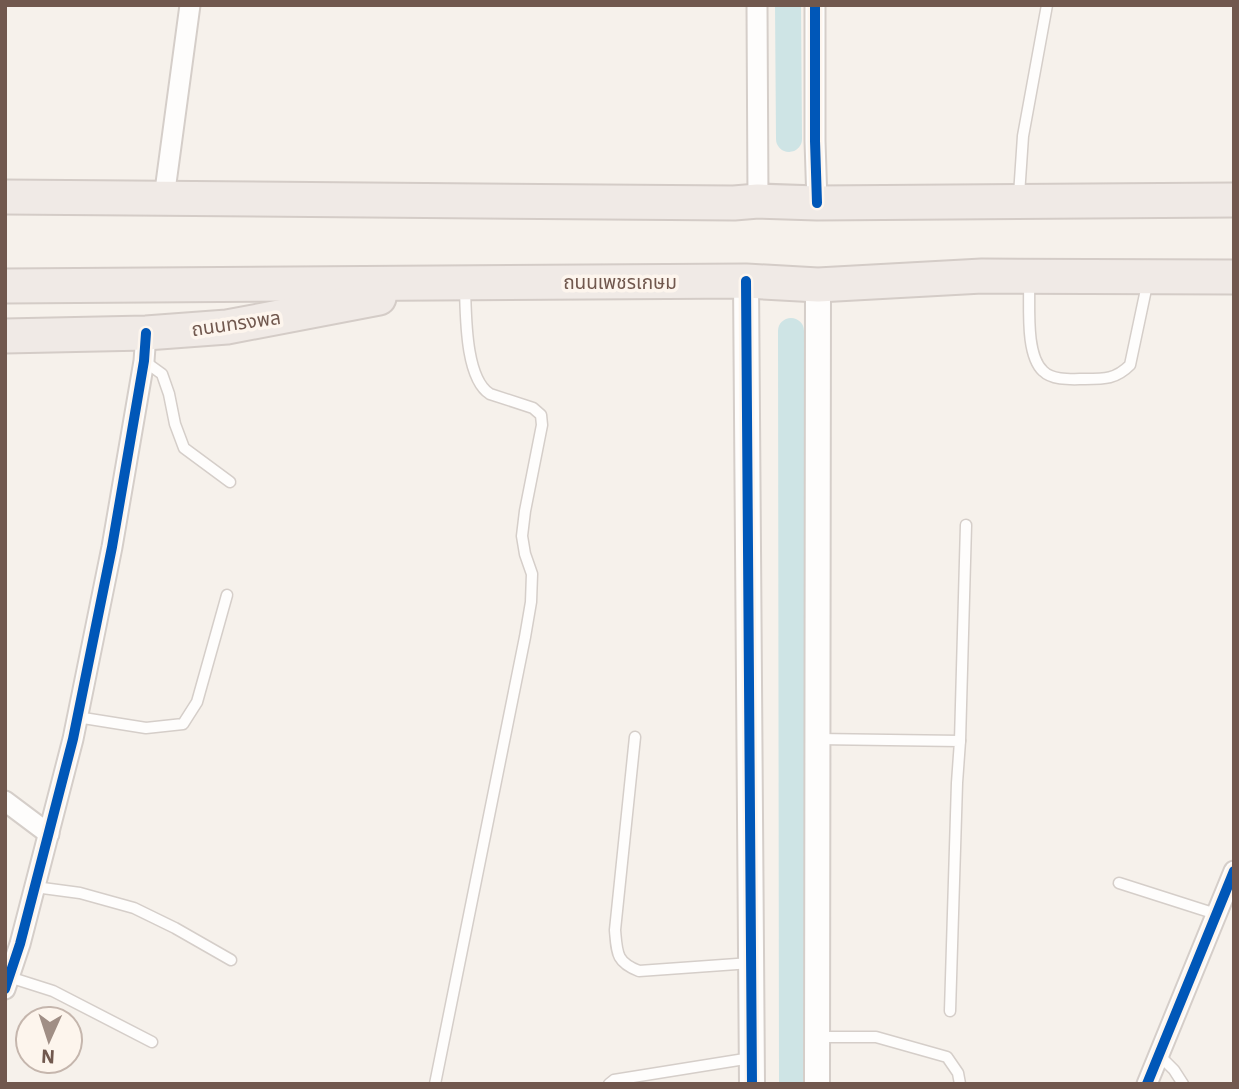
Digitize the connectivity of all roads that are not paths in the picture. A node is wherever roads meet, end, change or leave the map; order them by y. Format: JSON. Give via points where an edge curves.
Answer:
{"nodes":[{"id":1,"x":190,"y":5,"type":"edge"},
{"id":2,"x":757,"y":5,"type":"edge"},
{"id":3,"x":815,"y":5,"type":"edge"},
{"id":4,"x":1047,"y":5,"type":"edge"},
{"id":5,"x":5,"y":197,"type":"edge"},
{"id":6,"x":164,"y":198,"type":"junction"},
{"id":7,"x":1234,"y":200,"type":"edge"},
{"id":8,"x":758,"y":201,"type":"junction"},
{"id":9,"x":1018,"y":202,"type":"junction"},
{"id":10,"x":817,"y":203,"type":"junction"},
{"id":11,"x":1029,"y":276,"type":"junction"},
{"id":12,"x":1149,"y":276,"type":"junction"},
{"id":13,"x":1234,"y":277,"type":"edge"},
{"id":14,"x":746,"y":281,"type":"junction"},
{"id":15,"x":464,"y":282,"type":"junction"},
{"id":16,"x":818,"y":285,"type":"junction"},
{"id":17,"x":5,"y":286,"type":"edge"},
{"id":18,"x":5,"y":336,"type":"edge"},
{"id":19,"x":145,"y":347,"type":"junction"},
{"id":20,"x":230,"y":482,"type":"dead end"},
{"id":21,"x":965,"y":525,"type":"dead end"},
{"id":22,"x":227,"y":595,"type":"dead end"},
{"id":23,"x":77,"y":717,"type":"junction"},
{"id":24,"x":635,"y":737,"type":"dead end"},
{"id":25,"x":817,"y":738,"type":"junction"},
{"id":26,"x":960,"y":741,"type":"junction"},
{"id":27,"x":5,"y":801,"type":"edge"},
{"id":28,"x":49,"y":834,"type":"junction"},
{"id":29,"x":1234,"y":871,"type":"edge"},
{"id":30,"x":1119,"y":883,"type":"dead end"},
{"id":31,"x":35,"y":887,"type":"junction"},
{"id":32,"x":1216,"y":914,"type":"junction"},
{"id":33,"x":231,"y":960,"type":"dead end"},
{"id":34,"x":751,"y":963,"type":"junction"},
{"id":35,"x":7,"y":983,"type":"edge"},
{"id":36,"x":950,"y":1011,"type":"dead end"},
{"id":37,"x":817,"y":1037,"type":"junction"},
{"id":38,"x":152,"y":1042,"type":"dead end"},
{"id":39,"x":1158,"y":1054,"type":"junction"},
{"id":40,"x":752,"y":1058,"type":"junction"},
{"id":41,"x":435,"y":1084,"type":"edge"},
{"id":42,"x":609,"y":1084,"type":"edge"},
{"id":43,"x":752,"y":1084,"type":"edge"},
{"id":44,"x":817,"y":1084,"type":"edge"},
{"id":45,"x":960,"y":1084,"type":"edge"},
{"id":46,"x":1147,"y":1084,"type":"edge"},
{"id":47,"x":1183,"y":1084,"type":"edge"}],
"edges":[{"from":1,"to":6,"type":"street"},
{"from":2,"to":8,"type":"street"},
{"from":3,"to":10,"type":"street"},
{"from":4,"to":9,"type":"lane","via":[[1023,136]]},
{"from":5,"to":6,"type":"highway"},
{"from":6,"to":8,"type":"highway"},
{"from":7,"to":9,"type":"highway"},
{"from":8,"to":10,"type":"highway"},
{"from":9,"to":10,"type":"highway"},
{"from":11,"to":12,"type":"highway","name":"ถนนเพชรเกษม"},
{"from":11,"to":12,"type":"lane","via":[[1034,356],[1044,373],[1062,379],[1105,379],[1130,365]]},
{"from":11,"to":16,"type":"highway","name":"ถนนเพชรเกษม"},
{"from":12,"to":13,"type":"highway","name":"ถนนเพชรเกษม"},
{"from":14,"to":15,"type":"highway","name":"ถนนเพชรเกษม"},
{"from":14,"to":16,"type":"highway","name":"ถนนเพชรเกษม"},
{"from":14,"to":34,"type":"street"},
{"from":15,"to":17,"type":"highway","name":"ถนนเพชรเกษม"},
{"from":15,"to":19,"type":"highway","name":"ถนนทรงพล"},
{"from":15,"to":41,"type":"lane","via":[[472,362],[483,390],[533,408],[541,415],[542,425],[522,536],[532,574],[531,601]]},
{"from":16,"to":25,"type":"street"},
{"from":18,"to":19,"type":"highway","name":"ถนนทรงพล"},
{"from":19,"to":20,"type":"lane","via":[[162,374],[184,448]]},
{"from":19,"to":23,"type":"street","via":[[112,547]]},
{"from":21,"to":26,"type":"lane"},
{"from":22,"to":23,"type":"lane","via":[[197,702],[183,724],[146,728]]},
{"from":23,"to":28,"type":"street"},
{"from":24,"to":34,"type":"lane","via":[[615,930],[617,953],[625,966],[639,971]]},
{"from":25,"to":26,"type":"lane"},
{"from":25,"to":37,"type":"street"},
{"from":26,"to":36,"type":"lane"},
{"from":27,"to":28,"type":"street"},
{"from":28,"to":31,"type":"street"},
{"from":29,"to":32,"type":"street"},
{"from":30,"to":32,"type":"lane"},
{"from":31,"to":33,"type":"lane","via":[[134,908]]},
{"from":31,"to":35,"type":"street"},
{"from":32,"to":39,"type":"street"},
{"from":34,"to":40,"type":"street"},
{"from":35,"to":38,"type":"lane","via":[[53,990]]},
{"from":37,"to":44,"type":"street"},
{"from":37,"to":45,"type":"lane","via":[[876,1037],[947,1057]]},
{"from":39,"to":46,"type":"street"},
{"from":39,"to":47,"type":"lane"},
{"from":40,"to":42,"type":"lane"},
{"from":40,"to":43,"type":"street"}]}
